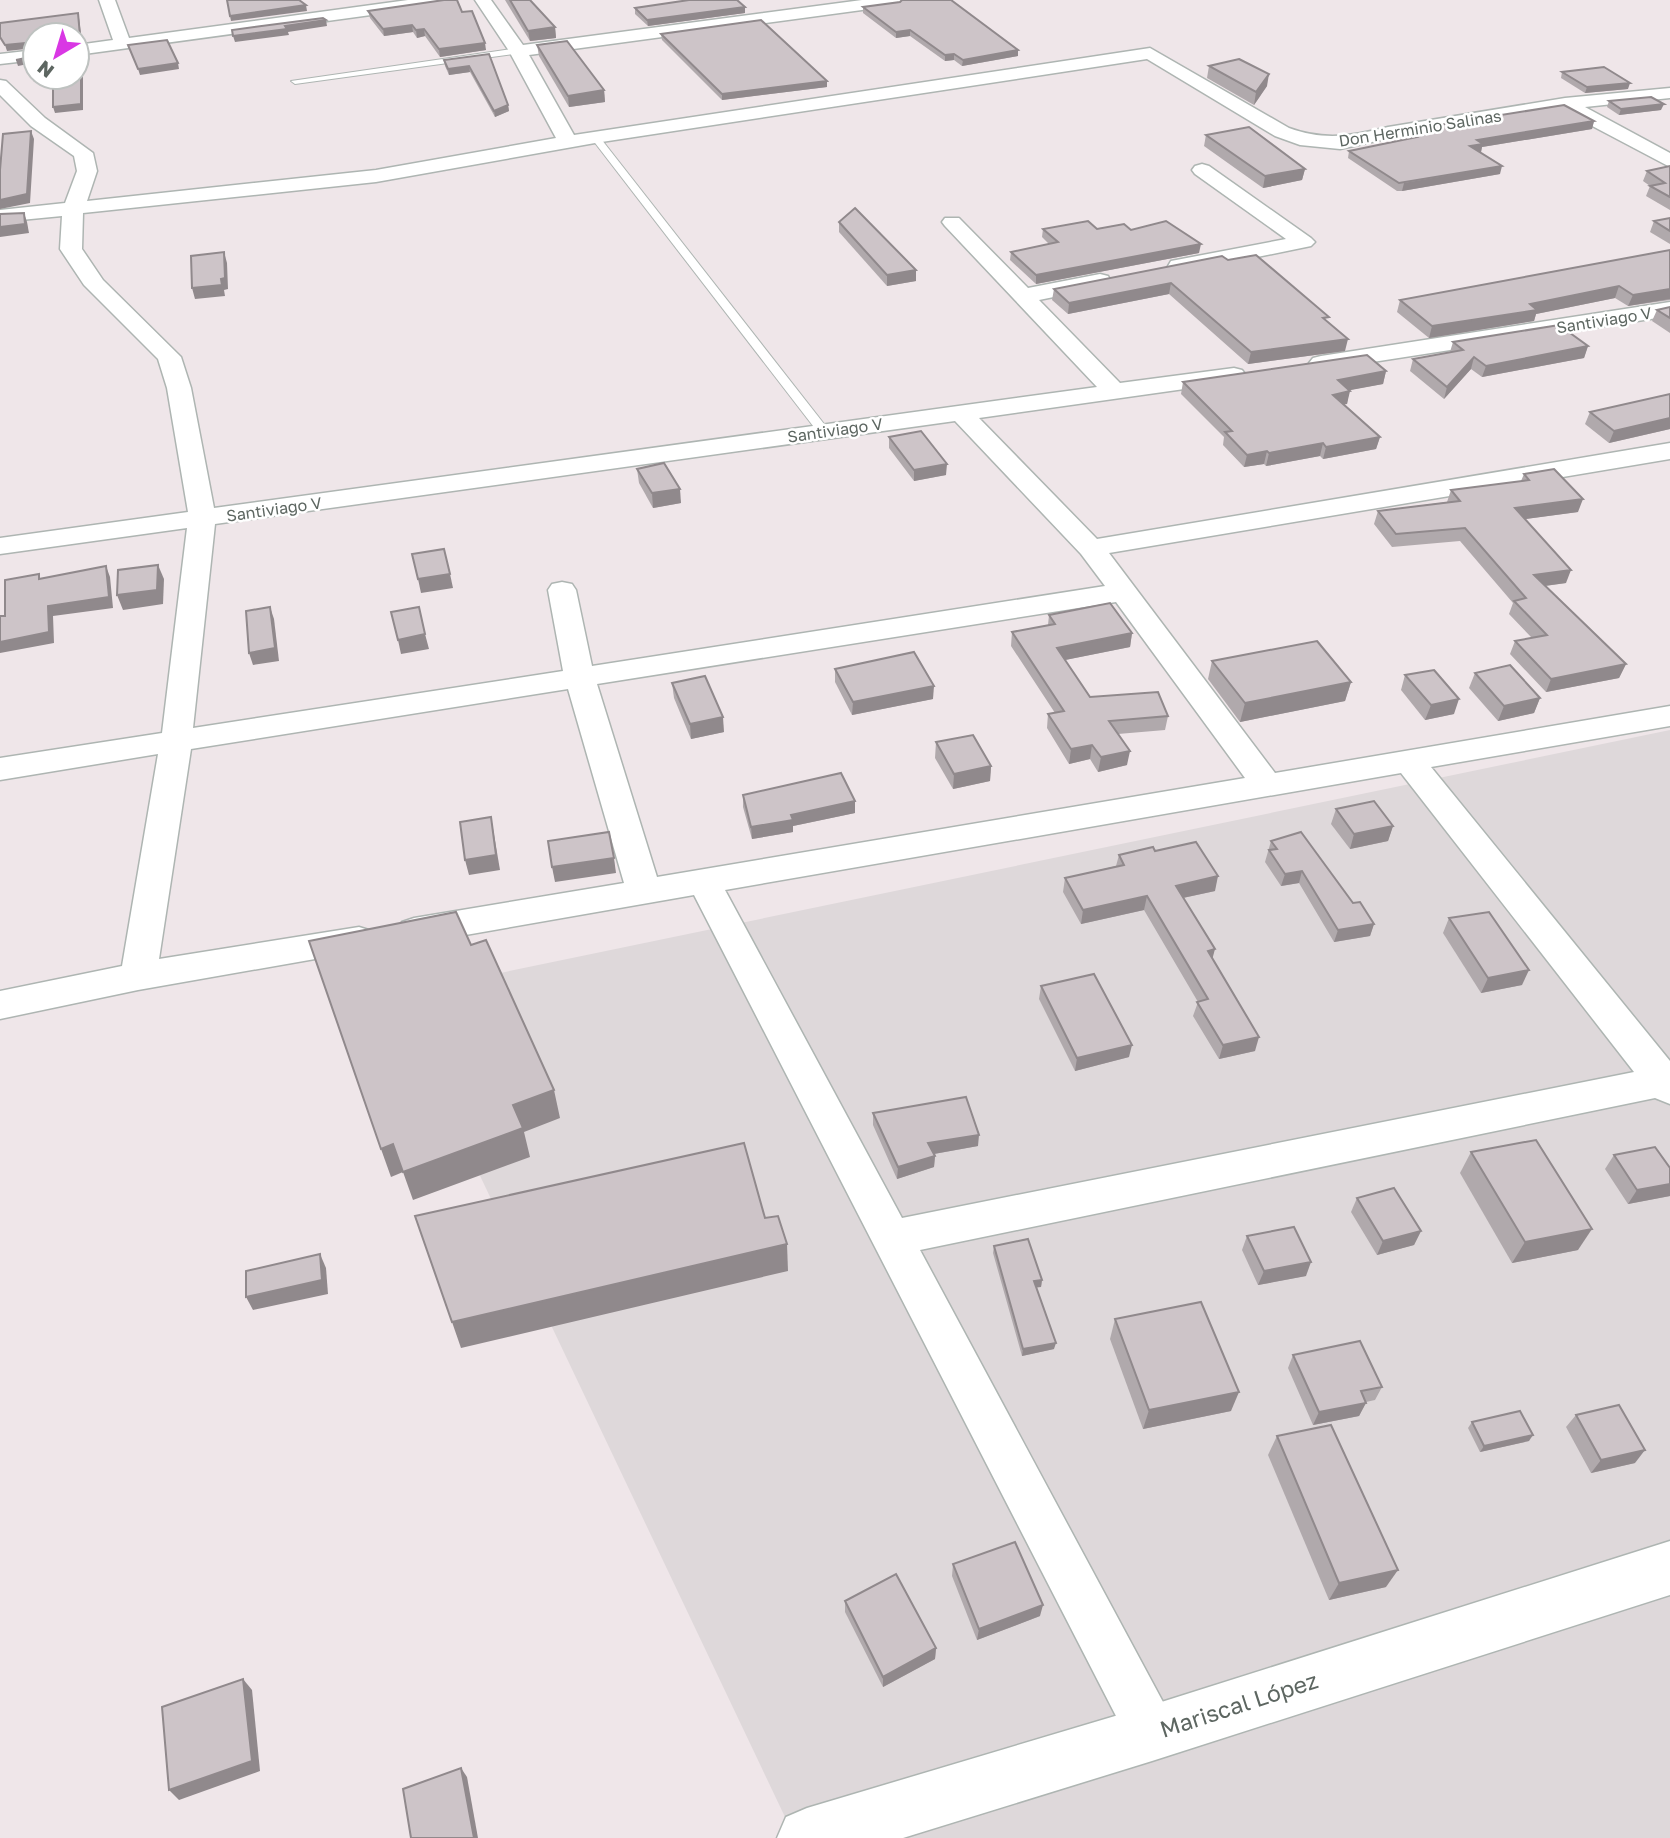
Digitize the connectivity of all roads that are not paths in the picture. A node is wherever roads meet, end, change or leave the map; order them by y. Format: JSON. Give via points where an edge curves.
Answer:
{"nodes":[{"id":1,"x":107,"y":0,"type":"edge"},
{"id":2,"x":444,"y":0,"type":"edge"},
{"id":3,"x":483,"y":0,"type":"edge"},
{"id":4,"x":899,"y":0,"type":"edge"},
{"id":5,"x":825,"y":5,"type":"edge"},
{"id":6,"x":123,"y":45,"type":"junction"},
{"id":7,"x":91,"y":48,"type":"edge"},
{"id":8,"x":518,"y":51,"type":"junction"},
{"id":9,"x":21,"y":57,"type":"edge"},
{"id":10,"x":0,"y":59,"type":"edge"},
{"id":11,"x":295,"y":81,"type":"dead end"},
{"id":12,"x":0,"y":85,"type":"edge"},
{"id":13,"x":1670,"y":93,"type":"edge"},
{"id":14,"x":1565,"y":104,"type":"junction"},
{"id":15,"x":595,"y":137,"type":"junction"},
{"id":16,"x":568,"y":142,"type":"junction"},
{"id":17,"x":1670,"y":161,"type":"edge"},
{"id":18,"x":1202,"y":170,"type":"dead end"},
{"id":19,"x":73,"y":210,"type":"junction"},
{"id":20,"x":0,"y":216,"type":"edge"},
{"id":21,"x":952,"y":222,"type":"dead end"},
{"id":22,"x":1157,"y":270,"type":"edge"},
{"id":23,"x":1117,"y":278,"type":"edge"},
{"id":24,"x":1023,"y":296,"type":"junction"},
{"id":25,"x":1670,"y":309,"type":"edge"},
{"id":26,"x":1293,"y":367,"type":"edge"},
{"id":27,"x":1251,"y":373,"type":"edge"},
{"id":28,"x":1114,"y":391,"type":"junction"},
{"id":29,"x":960,"y":412,"type":"junction"},
{"id":30,"x":824,"y":432,"type":"junction"},
{"id":31,"x":1670,"y":451,"type":"edge"},
{"id":32,"x":202,"y":519,"type":"junction"},
{"id":33,"x":0,"y":546,"type":"edge"},
{"id":34,"x":1091,"y":548,"type":"junction"},
{"id":35,"x":562,"y":590,"type":"dead end"},
{"id":36,"x":1123,"y":592,"type":"junction"},
{"id":37,"x":579,"y":676,"type":"junction"},
{"id":38,"x":1670,"y":716,"type":"edge"},
{"id":39,"x":176,"y":743,"type":"junction"},
{"id":40,"x":1409,"y":761,"type":"junction"},
{"id":41,"x":0,"y":769,"type":"edge"},
{"id":42,"x":1267,"y":785,"type":"junction"},
{"id":43,"x":704,"y":882,"type":"junction"},
{"id":44,"x":644,"y":892,"type":"junction"},
{"id":45,"x":138,"y":976,"type":"junction"},
{"id":46,"x":0,"y":1004,"type":"edge"},
{"id":47,"x":1667,"y":1085,"type":"edge"},
{"id":48,"x":891,"y":1238,"type":"junction"},
{"id":49,"x":1670,"y":1568,"type":"edge"},
{"id":50,"x":1152,"y":1733,"type":"junction"},
{"id":51,"x":807,"y":1838,"type":"edge"}],
"edges":[{"from":1,"to":6,"type":"street"},
{"from":2,"to":6,"type":"street"},
{"from":3,"to":8,"type":"street"},
{"from":4,"to":5,"type":"street"},
{"from":5,"to":8,"type":"street"},
{"from":6,"to":7,"type":"street"},
{"from":8,"to":11,"type":"lane"},
{"from":8,"to":16,"type":"street"},
{"from":9,"to":10,"type":"street"},
{"from":12,"to":19,"type":"street","via":[[25,123],[83,153],[87,172]]},
{"from":13,"to":14,"type":"street","name":"Don Herminio Salinas"},
{"from":14,"to":15,"type":"street","name":"Don Herminio Salinas","via":[[1364,140],[1307,141],[1282,132],[1150,53]]},
{"from":14,"to":17,"type":"street"},
{"from":15,"to":16,"type":"street"},
{"from":15,"to":30,"type":"lane"},
{"from":16,"to":19,"type":"street","via":[[376,176]]},
{"from":18,"to":22,"type":"street","via":[[1304,242]]},
{"from":19,"to":20,"type":"street"},
{"from":19,"to":32,"type":"street","via":[[71,249],[80,264],[95,285],[169,357],[179,388]]},
{"from":21,"to":24,"type":"street"},
{"from":23,"to":24,"type":"street"},
{"from":24,"to":28,"type":"street"},
{"from":25,"to":26,"type":"street","name":"Santiviago V"},
{"from":27,"to":28,"type":"street","name":"Santiviago V"},
{"from":28,"to":29,"type":"street","name":"Santiviago V"},
{"from":29,"to":30,"type":"street","name":"Santiviago V"},
{"from":29,"to":34,"type":"street"},
{"from":30,"to":32,"type":"street","name":"Santiviago V"},
{"from":31,"to":34,"type":"street"},
{"from":32,"to":33,"type":"street","name":"Santiviago V"},
{"from":32,"to":39,"type":"street"},
{"from":34,"to":36,"type":"street"},
{"from":35,"to":37,"type":"street"},
{"from":36,"to":37,"type":"street"},
{"from":36,"to":42,"type":"street"},
{"from":37,"to":39,"type":"street"},
{"from":37,"to":44,"type":"street"},
{"from":38,"to":40,"type":"street"},
{"from":39,"to":41,"type":"street"},
{"from":39,"to":45,"type":"street"},
{"from":40,"to":42,"type":"street"},
{"from":40,"to":47,"type":"street"},
{"from":42,"to":43,"type":"street"},
{"from":43,"to":44,"type":"street"},
{"from":43,"to":48,"type":"street"},
{"from":44,"to":45,"type":"street"},
{"from":45,"to":46,"type":"street"},
{"from":47,"to":48,"type":"street"},
{"from":48,"to":50,"type":"street"},
{"from":49,"to":50,"type":"street","name":"Mariscal López"},
{"from":50,"to":51,"type":"street","name":"Mariscal López"}]}
